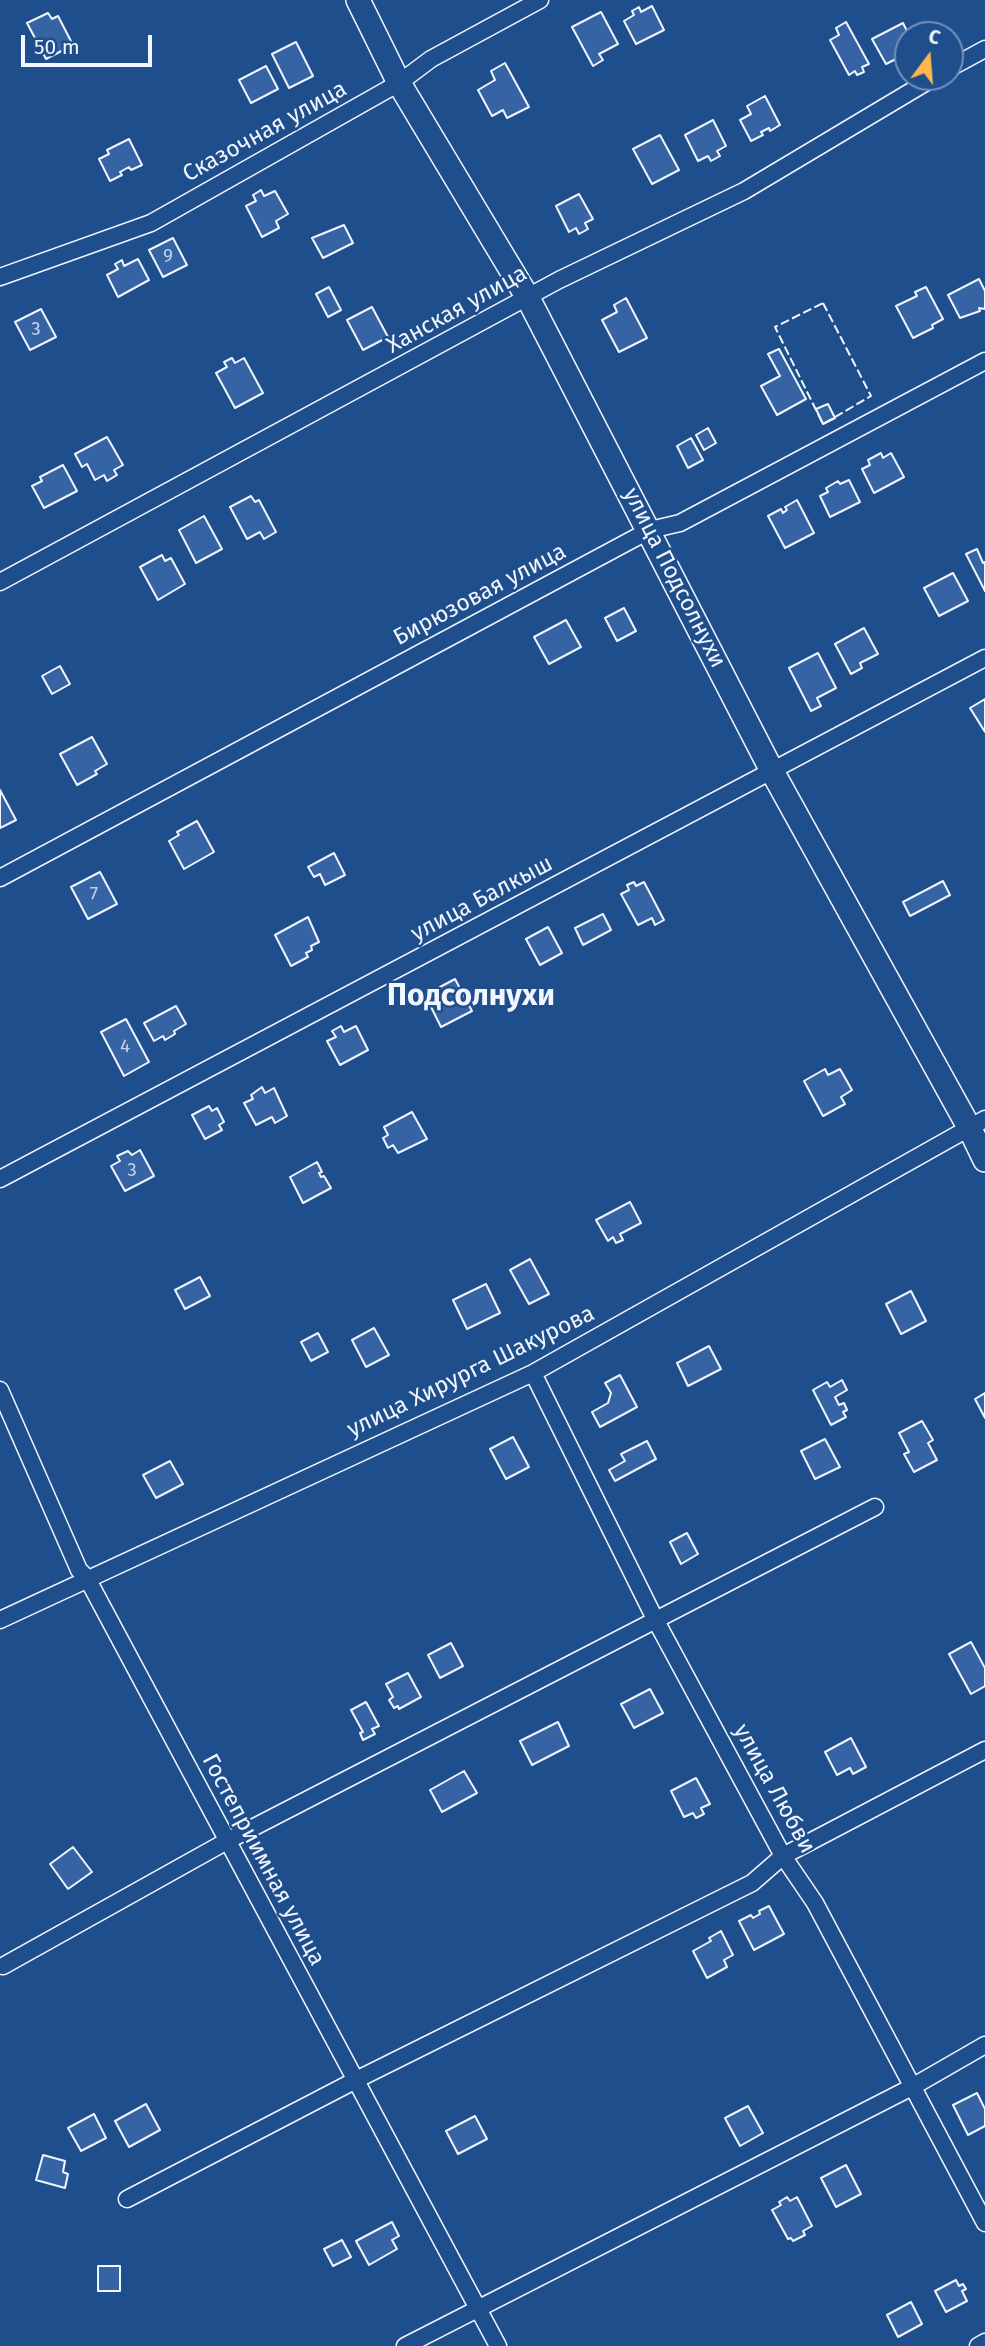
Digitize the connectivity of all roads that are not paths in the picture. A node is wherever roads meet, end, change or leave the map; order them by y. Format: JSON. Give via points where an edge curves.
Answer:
{"nodes":[{"id":1,"x":358,"y":0,"type":"edge"},
{"id":2,"x":540,"y":0,"type":"edge"},
{"id":3,"x":985,"y":50,"type":"edge"},
{"id":4,"x":964,"y":61,"type":"edge"},
{"id":5,"x":399,"y":83,"type":"junction"},
{"id":6,"x":912,"y":91,"type":"edge"},
{"id":7,"x":0,"y":277,"type":"edge"},
{"id":8,"x":528,"y":298,"type":"junction"},
{"id":9,"x":985,"y":360,"type":"edge"},
{"id":10,"x":650,"y":530,"type":"junction"},
{"id":11,"x":0,"y":582,"type":"edge"},
{"id":12,"x":985,"y":658,"type":"edge"},
{"id":13,"x":772,"y":771,"type":"junction"},
{"id":14,"x":0,"y":878,"type":"edge"},
{"id":15,"x":978,"y":1124,"type":"edge"},
{"id":16,"x":985,"y":1160,"type":"edge"},
{"id":17,"x":0,"y":1179,"type":"edge"},
{"id":18,"x":533,"y":1373,"type":"junction"},
{"id":19,"x":0,"y":1390,"type":"edge"},
{"id":20,"x":875,"y":1507,"type":"dead end"},
{"id":21,"x":87,"y":1578,"type":"junction"},
{"id":22,"x":655,"y":1619,"type":"junction"},
{"id":23,"x":0,"y":1620,"type":"edge"},
{"id":24,"x":985,"y":1750,"type":"edge"},
{"id":25,"x":227,"y":1841,"type":"junction"},
{"id":26,"x":783,"y":1856,"type":"junction"},
{"id":27,"x":3,"y":1966,"type":"dead end"},
{"id":28,"x":985,"y":2045,"type":"edge"},
{"id":29,"x":356,"y":2080,"type":"junction"},
{"id":30,"x":912,"y":2087,"type":"junction"},
{"id":31,"x":127,"y":2199,"type":"dead end"},
{"id":32,"x":985,"y":2223,"type":"edge"},
{"id":33,"x":477,"y":2307,"type":"junction"},
{"id":34,"x":985,"y":2342,"type":"edge"},
{"id":35,"x":405,"y":2346,"type":"edge"},
{"id":36,"x":498,"y":2346,"type":"edge"},
{"id":37,"x":978,"y":2346,"type":"edge"}],
"edges":[{"from":1,"to":5,"type":"street","name":"улица Подсолнухи"},
{"from":2,"to":5,"type":"street","name":"Сказочная улица","via":[[431,59]]},
{"from":3,"to":4,"type":"street"},
{"from":5,"to":7,"type":"street","name":"Сказочная улица","via":[[151,223]]},
{"from":5,"to":8,"type":"street","name":"улица Подсолнухи"},
{"from":6,"to":8,"type":"street","name":"Ханская улица","via":[[744,191]]},
{"from":8,"to":10,"type":"street","name":"улица Подсолнухи"},
{"from":8,"to":11,"type":"street","name":"Ханская улица"},
{"from":9,"to":10,"type":"street","name":"Бирюзовая улица","via":[[680,523]]},
{"from":10,"to":13,"type":"street","name":"улица Подсолнухи"},
{"from":10,"to":14,"type":"street","name":"Бирюзовая улица"},
{"from":12,"to":13,"type":"street","name":"улица Балкыш"},
{"from":13,"to":15,"type":"street","name":"улица Подсолнухи"},
{"from":13,"to":17,"type":"street","name":"улица Балкыш"},
{"from":15,"to":16,"type":"street","name":"улица Подсолнухи"},
{"from":15,"to":18,"type":"street","name":"улица Хирурга Шакурова"},
{"from":18,"to":21,"type":"street","name":"улица Хирурга Шакурова"},
{"from":18,"to":22,"type":"street","name":"улица Любви"},
{"from":19,"to":21,"type":"street","name":"Гостеприимная улица","via":[[79,1570]]},
{"from":20,"to":22,"type":"street"},
{"from":21,"to":23,"type":"street","name":"улица Хирурга Шакурова"},
{"from":21,"to":25,"type":"street","name":"Гостеприимная улица"},
{"from":22,"to":25,"type":"street"},
{"from":22,"to":26,"type":"street","name":"улица Любви"},
{"from":24,"to":26,"type":"street"},
{"from":25,"to":27,"type":"street"},
{"from":25,"to":29,"type":"street","name":"Гостеприимная улица"},
{"from":26,"to":29,"type":"street","via":[[752,1883]]},
{"from":26,"to":30,"type":"street","name":"улица Любви","via":[[815,1903]]},
{"from":28,"to":30,"type":"street"},
{"from":29,"to":31,"type":"street"},
{"from":29,"to":33,"type":"street","name":"Гостеприимная улица"},
{"from":30,"to":32,"type":"street","name":"улица Любви"},
{"from":30,"to":33,"type":"street"},
{"from":33,"to":35,"type":"street"},
{"from":33,"to":36,"type":"street","name":"Гостеприимная улица"},
{"from":34,"to":37,"type":"street"}]}
